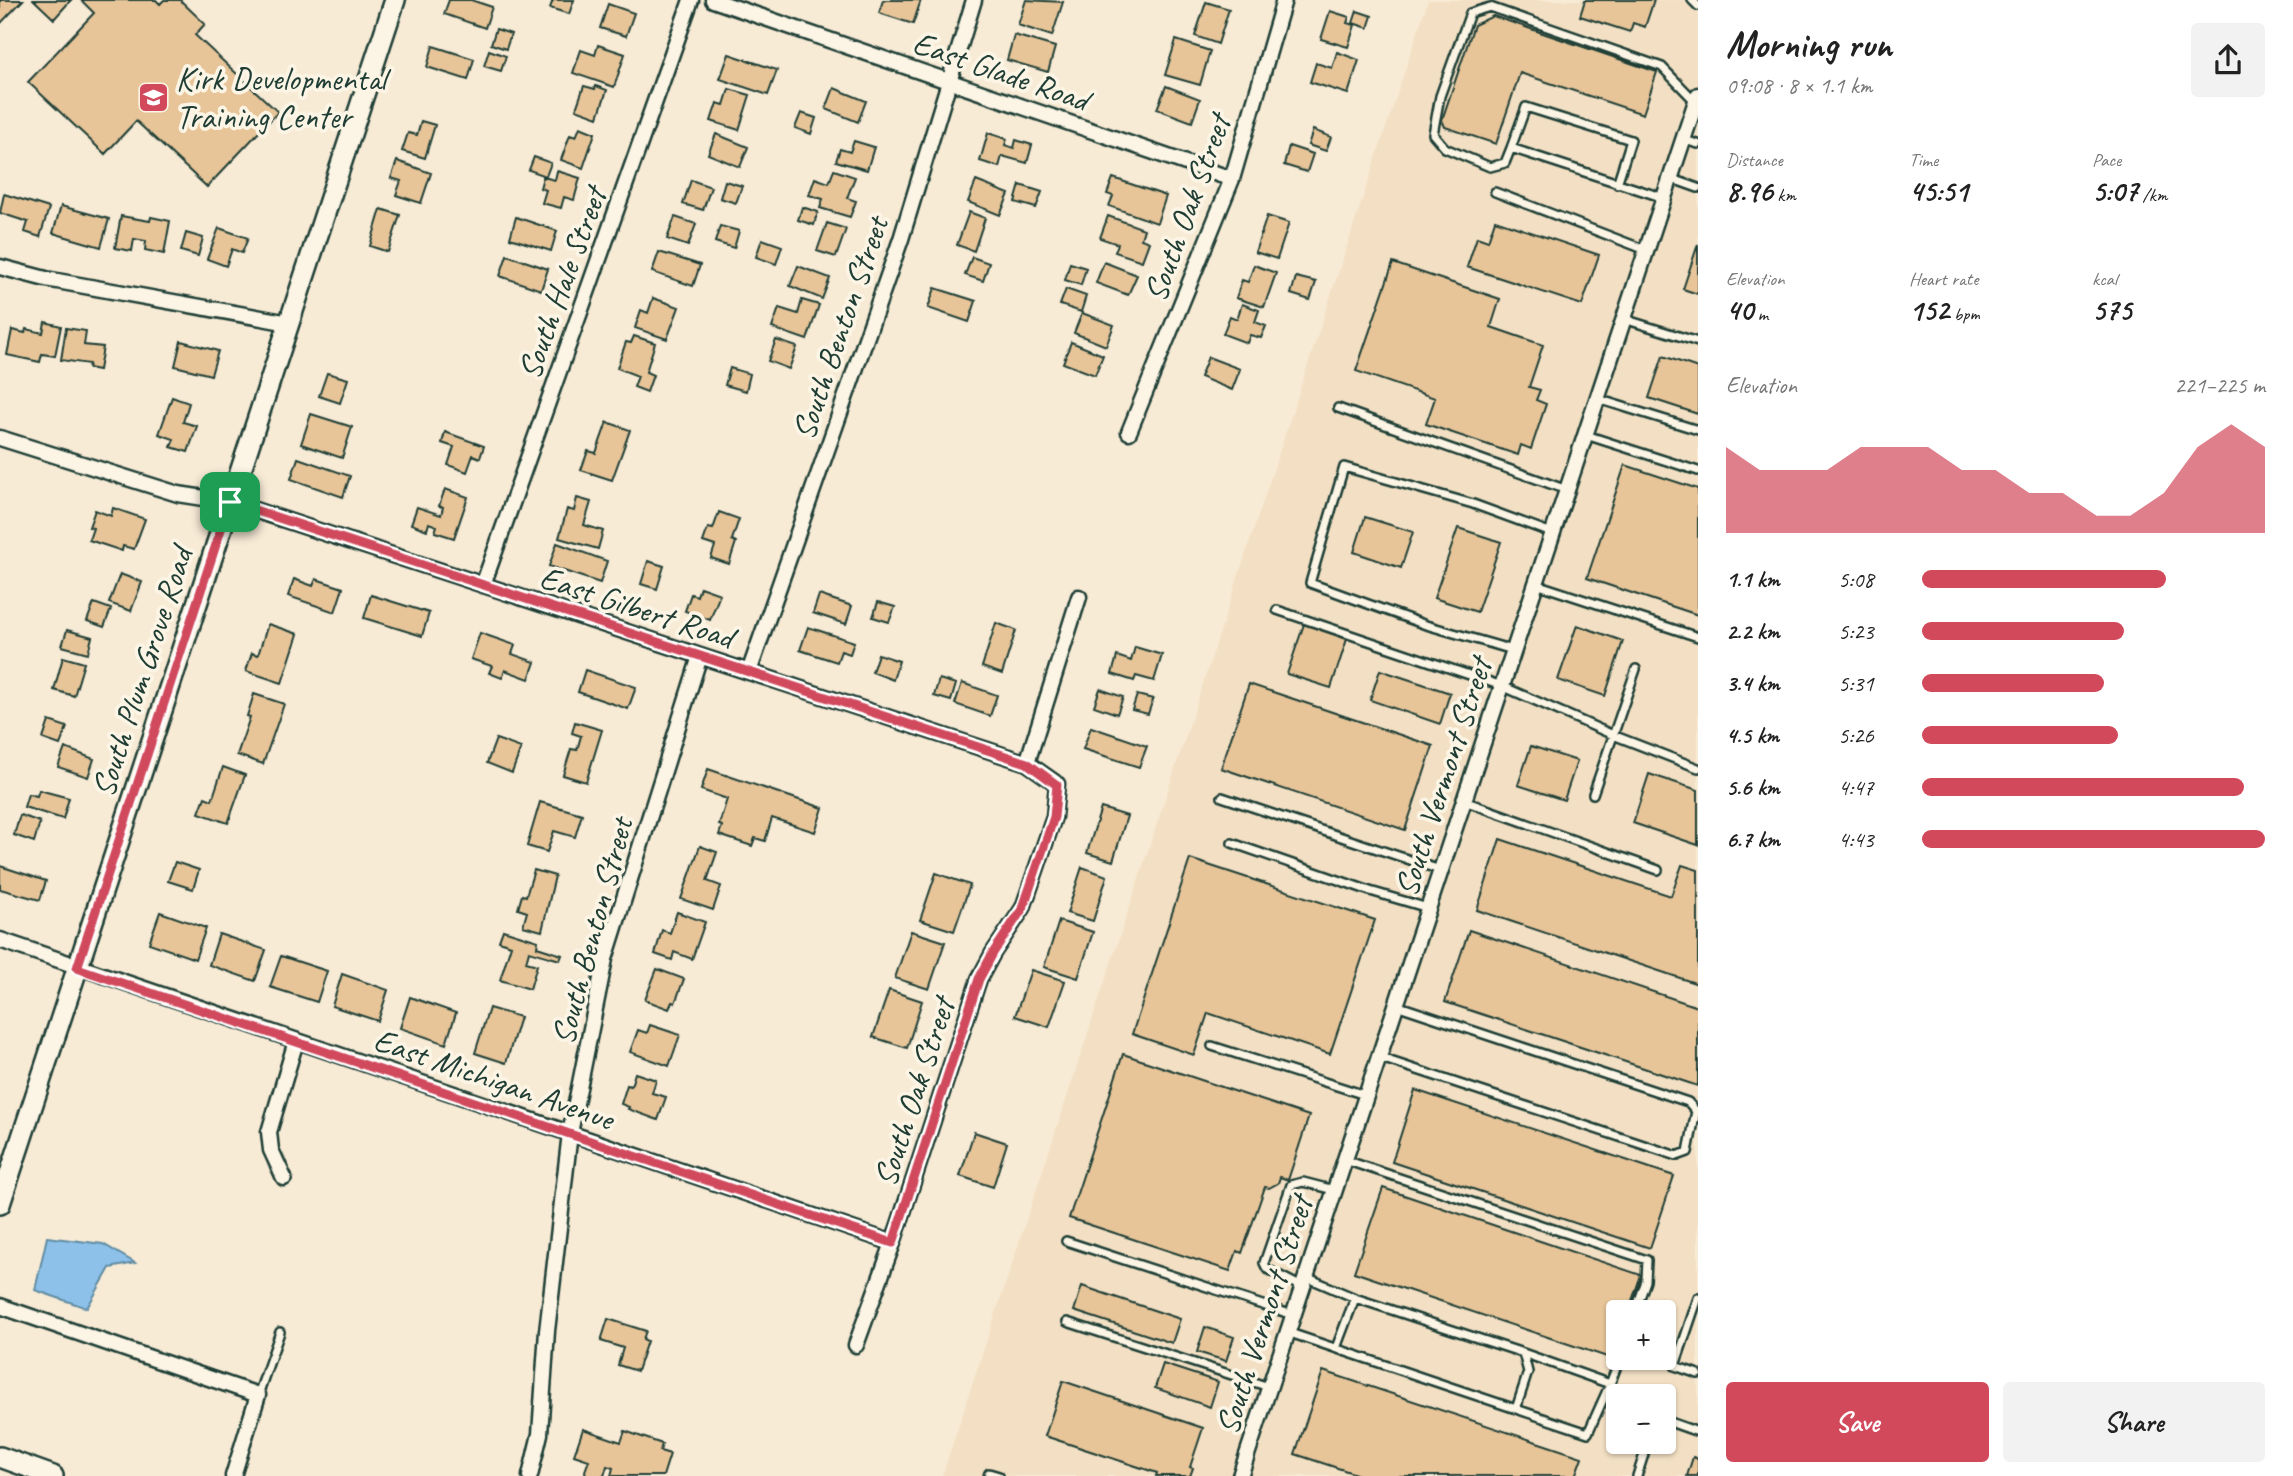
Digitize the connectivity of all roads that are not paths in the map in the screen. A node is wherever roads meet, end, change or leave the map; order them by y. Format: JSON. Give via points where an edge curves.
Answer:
{"nodes":[{"id":1,"x":395,"y":0,"type":"edge"},
{"id":2,"x":691,"y":0,"type":"edge"},
{"id":3,"x":713,"y":0,"type":"edge"},
{"id":4,"x":974,"y":0,"type":"edge"},
{"id":5,"x":1284,"y":0,"type":"edge"},
{"id":6,"x":1692,"y":0,"type":"edge"},
{"id":7,"x":1698,"y":6,"type":"edge"},
{"id":8,"x":950,"y":83,"type":"junction"},
{"id":9,"x":1697,"y":99,"type":"edge"},
{"id":10,"x":1683,"y":139,"type":"junction"},
{"id":11,"x":1698,"y":144,"type":"edge"},
{"id":12,"x":1511,"y":148,"type":"junction"},
{"id":13,"x":1670,"y":178,"type":"junction"},
{"id":14,"x":1232,"y":179,"type":"junction"},
{"id":15,"x":1617,"y":184,"type":"junction"},
{"id":16,"x":1698,"y":188,"type":"edge"},
{"id":17,"x":1495,"y":192,"type":"dead end"},
{"id":18,"x":1664,"y":198,"type":"junction"},
{"id":19,"x":1646,"y":250,"type":"junction"},
{"id":20,"x":0,"y":267,"type":"edge"},
{"id":21,"x":1623,"y":319,"type":"junction"},
{"id":22,"x":289,"y":323,"type":"junction"},
{"id":23,"x":1698,"y":342,"type":"edge"},
{"id":24,"x":1597,"y":399,"type":"junction"},
{"id":25,"x":1338,"y":408,"type":"dead end"},
{"id":26,"x":1698,"y":430,"type":"edge"},
{"id":27,"x":1129,"y":432,"type":"dead end"},
{"id":28,"x":1585,"y":435,"type":"junction"},
{"id":29,"x":0,"y":438,"type":"edge"},
{"id":30,"x":1698,"y":471,"type":"edge"},
{"id":31,"x":1567,"y":490,"type":"junction"},
{"id":32,"x":230,"y":502,"type":"junction"},
{"id":33,"x":1552,"y":533,"type":"junction"},
{"id":34,"x":1535,"y":584,"type":"junction"},
{"id":35,"x":483,"y":585,"type":"junction"},
{"id":36,"x":1079,"y":597,"type":"dead end"},
{"id":37,"x":1277,"y":610,"type":"dead end"},
{"id":38,"x":1698,"y":637,"type":"edge"},
{"id":39,"x":1513,"y":650,"type":"junction"},
{"id":40,"x":700,"y":656,"type":"junction"},
{"id":41,"x":1636,"y":669,"type":"dead end"},
{"id":42,"x":749,"y":672,"type":"junction"},
{"id":43,"x":1502,"y":686,"type":"junction"},
{"id":44,"x":1613,"y":735,"type":"junction"},
{"id":45,"x":1027,"y":763,"type":"junction"},
{"id":46,"x":1698,"y":768,"type":"edge"},
{"id":47,"x":1593,"y":794,"type":"dead end"},
{"id":48,"x":1222,"y":797,"type":"dead end"},
{"id":49,"x":1463,"y":800,"type":"junction"},
{"id":50,"x":1232,"y":843,"type":"dead end"},
{"id":51,"x":1440,"y":870,"type":"junction"},
{"id":52,"x":1658,"y":870,"type":"dead end"},
{"id":53,"x":1427,"y":908,"type":"junction"},
{"id":54,"x":0,"y":940,"type":"edge"},
{"id":55,"x":77,"y":968,"type":"junction"},
{"id":56,"x":1395,"y":1005,"type":"junction"},
{"id":57,"x":296,"y":1041,"type":"junction"},
{"id":58,"x":1212,"y":1046,"type":"dead end"},
{"id":59,"x":1378,"y":1057,"type":"junction"},
{"id":60,"x":1366,"y":1096,"type":"junction"},
{"id":61,"x":570,"y":1133,"type":"junction"},
{"id":62,"x":1344,"y":1160,"type":"junction"},
{"id":63,"x":284,"y":1178,"type":"dead end"},
{"id":64,"x":1334,"y":1190,"type":"junction"},
{"id":65,"x":0,"y":1204,"type":"edge"},
{"id":66,"x":1066,"y":1241,"type":"dead end"},
{"id":67,"x":893,"y":1243,"type":"junction"},
{"id":68,"x":1304,"y":1282,"type":"junction"},
{"id":69,"x":1355,"y":1298,"type":"junction"},
{"id":70,"x":1698,"y":1298,"type":"edge"},
{"id":71,"x":1639,"y":1300,"type":"edge"},
{"id":72,"x":0,"y":1306,"type":"edge"},
{"id":73,"x":1293,"y":1315,"type":"junction"},
{"id":74,"x":1067,"y":1322,"type":"dead end"},
{"id":75,"x":281,"y":1332,"type":"dead end"},
{"id":76,"x":1287,"y":1332,"type":"junction"},
{"id":77,"x":856,"y":1345,"type":"dead end"},
{"id":78,"x":1336,"y":1348,"type":"junction"},
{"id":79,"x":1523,"y":1353,"type":"junction"},
{"id":80,"x":1615,"y":1370,"type":"edge"},
{"id":81,"x":1698,"y":1374,"type":"edge"},
{"id":82,"x":1610,"y":1384,"type":"joint"},
{"id":83,"x":1269,"y":1387,"type":"junction"},
{"id":84,"x":1606,"y":1393,"type":"edge"},
{"id":85,"x":258,"y":1395,"type":"junction"},
{"id":86,"x":1516,"y":1409,"type":"junction"},
{"id":87,"x":1676,"y":1424,"type":"edge"},
{"id":88,"x":1698,"y":1432,"type":"edge"},
{"id":89,"x":1644,"y":1454,"type":"edge"},
{"id":90,"x":0,"y":1457,"type":"edge"},
{"id":91,"x":41,"y":1474,"type":"edge"},
{"id":92,"x":233,"y":1476,"type":"edge"},
{"id":93,"x":530,"y":1476,"type":"edge"},
{"id":94,"x":988,"y":1476,"type":"edge"},
{"id":95,"x":999,"y":1476,"type":"edge"},
{"id":96,"x":1240,"y":1476,"type":"edge"},
{"id":97,"x":1637,"y":1476,"type":"edge"}],
"edges":[{"from":1,"to":22,"type":"main road","name":"South Plum Grove Road"},
{"from":2,"to":35,"type":"street","name":"South Hale Street"},
{"from":3,"to":8,"type":"street","name":"East Glade Road"},
{"from":4,"to":8,"type":"street","name":"South Benton Street"},
{"from":5,"to":14,"type":"street","name":"South Oak Street"},
{"from":6,"to":7,"type":"lane"},
{"from":8,"to":14,"type":"street","name":"East Glade Road"},
{"from":8,"to":42,"type":"street","name":"South Benton Street","via":[[901,239]]},
{"from":9,"to":10,"type":"street","name":"South Vermont Street"},
{"from":9,"to":12,"type":"lane","via":[[1662,67],[1490,7],[1471,13],[1440,96],[1433,134],[1445,148],[1490,167],[1505,163]]},
{"from":10,"to":11,"type":"lane"},
{"from":10,"to":13,"type":"street","name":"South Vermont Street"},
{"from":12,"to":15,"type":"lane"},
{"from":12,"to":15,"type":"lane","via":[[1526,107],[1631,139]]},
{"from":13,"to":16,"type":"lane"},
{"from":13,"to":18,"type":"street","name":"South Vermont Street"},
{"from":14,"to":27,"type":"street","name":"South Oak Street"},
{"from":15,"to":18,"type":"lane"},
{"from":17,"to":19,"type":"lane"},
{"from":18,"to":19,"type":"street","name":"South Vermont Street"},
{"from":19,"to":21,"type":"street","name":"South Vermont Street"},
{"from":20,"to":22,"type":"street"},
{"from":21,"to":23,"type":"lane"},
{"from":21,"to":24,"type":"street","name":"South Vermont Street"},
{"from":22,"to":32,"type":"main road","name":"South Plum Grove Road"},
{"from":24,"to":26,"type":"lane"},
{"from":24,"to":28,"type":"street","name":"South Vermont Street"},
{"from":25,"to":31,"type":"lane"},
{"from":28,"to":30,"type":"lane"},
{"from":28,"to":31,"type":"street","name":"South Vermont Street"},
{"from":29,"to":32,"type":"street","name":"East Gilbert Road","via":[[178,494]]},
{"from":31,"to":33,"type":"street","name":"South Vermont Street"},
{"from":32,"to":35,"type":"street","name":"East Gilbert Road"},
{"from":32,"to":55,"type":"main road","name":"South Plum Grove Road"},
{"from":33,"to":34,"type":"street","name":"South Vermont Street"},
{"from":33,"to":39,"type":"lane","via":[[1473,504],[1344,467],[1310,583],[1426,625]]},
{"from":34,"to":38,"type":"lane"},
{"from":34,"to":39,"type":"street","name":"South Vermont Street"},
{"from":35,"to":40,"type":"street","name":"East Gilbert Road"},
{"from":36,"to":45,"type":"street"},
{"from":37,"to":43,"type":"lane"},
{"from":39,"to":43,"type":"street","name":"South Vermont Street"},
{"from":40,"to":42,"type":"street","name":"East Gilbert Road"},
{"from":40,"to":61,"type":"street","name":"South Benton Street","via":[[605,960]]},
{"from":41,"to":44,"type":"lane"},
{"from":42,"to":45,"type":"street","name":"East Gilbert Road"},
{"from":43,"to":44,"type":"lane"},
{"from":43,"to":49,"type":"street","name":"South Vermont Street"},
{"from":44,"to":46,"type":"lane"},
{"from":44,"to":47,"type":"lane"},
{"from":45,"to":67,"type":"street","name":"South Oak Street","via":[[1057,785],[1054,817],[1023,908],[979,979]]},
{"from":48,"to":51,"type":"lane"},
{"from":49,"to":51,"type":"street","name":"South Vermont Street"},
{"from":49,"to":52,"type":"lane"},
{"from":50,"to":53,"type":"lane"},
{"from":51,"to":53,"type":"street","name":"South Vermont Street"},
{"from":53,"to":56,"type":"street","name":"South Vermont Street"},
{"from":54,"to":55,"type":"street","name":"East Michigan Avenue"},
{"from":55,"to":57,"type":"street","name":"East Michigan Avenue"},
{"from":55,"to":65,"type":"main road","name":"South Plum Grove Road"},
{"from":56,"to":59,"type":"street","name":"South Vermont Street"},
{"from":56,"to":59,"type":"lane","via":[[1688,1102],[1696,1111],[1688,1152],[1677,1156]]},
{"from":57,"to":61,"type":"street","name":"East Michigan Avenue"},
{"from":57,"to":63,"type":"street","via":[[268,1132]]},
{"from":58,"to":60,"type":"lane"},
{"from":59,"to":60,"type":"street","name":"South Vermont Street"},
{"from":60,"to":62,"type":"street","name":"South Vermont Street"},
{"from":61,"to":67,"type":"street","name":"East Michigan Avenue"},
{"from":61,"to":93,"type":"street","name":"South Benton Street","via":[[540,1434]]},
{"from":62,"to":64,"type":"street","name":"South Vermont Street"},
{"from":62,"to":71,"type":"lane","via":[[1647,1260]]},
{"from":64,"to":68,"type":"street","name":"South Vermont Street"},
{"from":64,"to":68,"type":"lane","via":[[1303,1182],[1291,1185],[1264,1263],[1267,1269]]},
{"from":66,"to":73,"type":"lane"},
{"from":67,"to":77,"type":"street","name":"South Oak Street"},
{"from":68,"to":69,"type":"lane"},
{"from":68,"to":73,"type":"street","name":"South Vermont Street"},
{"from":69,"to":78,"type":"lane"},
{"from":69,"to":79,"type":"lane"},
{"from":70,"to":81,"type":"lane","via":[[1675,1366]]},
{"from":72,"to":85,"type":"street"},
{"from":73,"to":76,"type":"street","name":"South Vermont Street"},
{"from":74,"to":83,"type":"lane"},
{"from":75,"to":85,"type":"lane"},
{"from":76,"to":78,"type":"lane"},
{"from":76,"to":83,"type":"street","name":"South Vermont Street"},
{"from":78,"to":86,"type":"lane"},
{"from":79,"to":82,"type":"lane"},
{"from":79,"to":86,"type":"lane","via":[[1528,1372]]},
{"from":80,"to":82,"type":"lane"},
{"from":83,"to":96,"type":"street","name":"South Vermont Street"},
{"from":84,"to":86,"type":"lane","via":[[1588,1433]]},
{"from":85,"to":92,"type":"street"},
{"from":87,"to":88,"type":"lane"},
{"from":89,"to":97,"type":"lane"},
{"from":90,"to":91,"type":"main road"},
{"from":94,"to":95,"type":"lane"}]}
